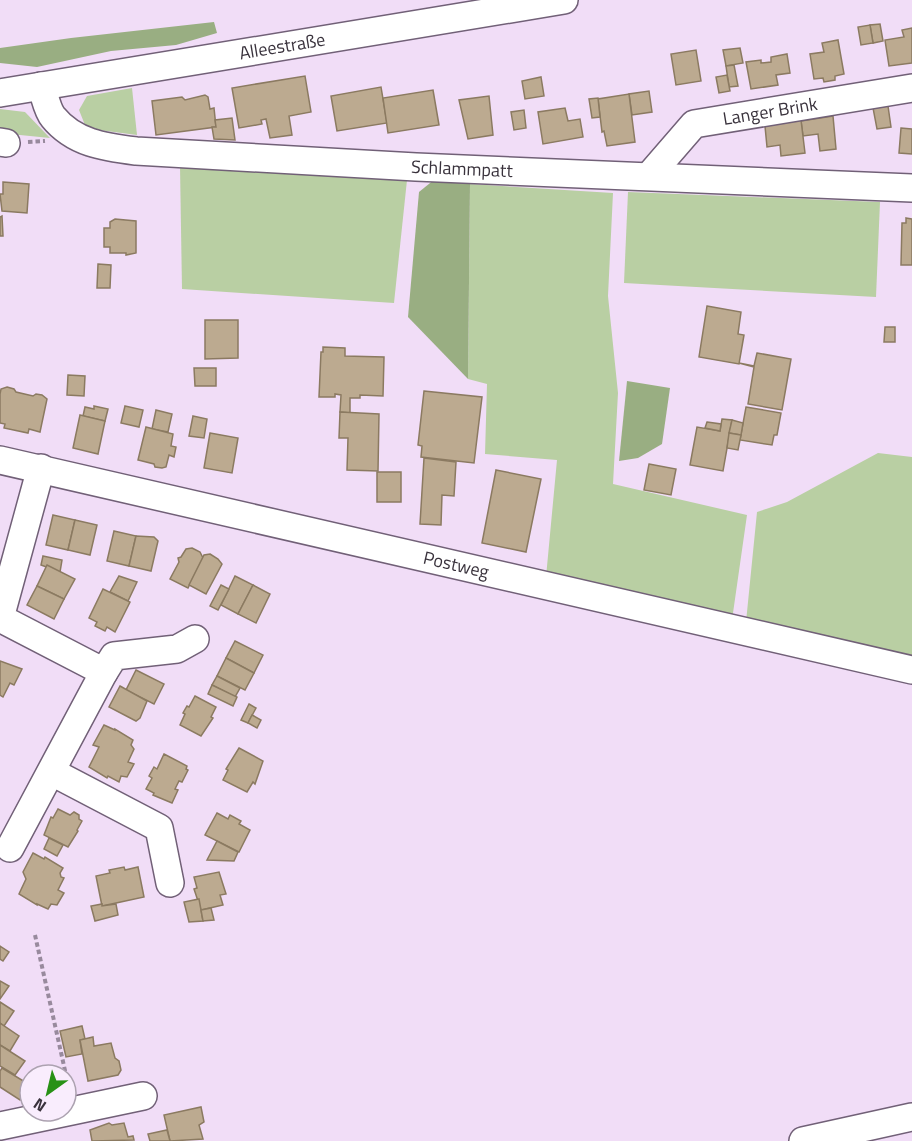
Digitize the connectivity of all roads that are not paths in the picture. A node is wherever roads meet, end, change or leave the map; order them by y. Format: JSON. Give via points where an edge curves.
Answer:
{"nodes":[{"id":1,"x":564,"y":0,"type":"edge"},
{"id":2,"x":41,"y":86,"type":"junction"},
{"id":3,"x":912,"y":88,"type":"edge"},
{"id":4,"x":0,"y":93,"type":"edge"},
{"id":5,"x":649,"y":176,"type":"junction"},
{"id":6,"x":912,"y":188,"type":"edge"},
{"id":7,"x":0,"y":460,"type":"edge"},
{"id":8,"x":41,"y":468,"type":"junction"},
{"id":9,"x":0,"y":618,"type":"edge"},
{"id":10,"x":195,"y":639,"type":"dead end"},
{"id":11,"x":912,"y":670,"type":"edge"},
{"id":12,"x":104,"y":672,"type":"junction"},
{"id":13,"x":52,"y":772,"type":"junction"},
{"id":14,"x":10,"y":848,"type":"dead end"},
{"id":15,"x":170,"y":883,"type":"dead end"},
{"id":16,"x":143,"y":1096,"type":"dead end"},
{"id":17,"x":912,"y":1117,"type":"edge"},
{"id":18,"x":0,"y":1126,"type":"edge"},
{"id":19,"x":803,"y":1141,"type":"edge"}],
"edges":[{"from":1,"to":2,"type":"street","name":"Alleestraße"},
{"from":2,"to":4,"type":"street","name":"Alleestraße"},
{"from":2,"to":5,"type":"street","name":"Schlammpatt","via":[[52,116],[74,136],[102,147]]},
{"from":3,"to":5,"type":"street","name":"Langer Brink","via":[[694,124]]},
{"from":5,"to":6,"type":"street","name":"Schlammpatt"},
{"from":7,"to":8,"type":"street","name":"Postweg"},
{"from":8,"to":9,"type":"street"},
{"from":8,"to":11,"type":"street","name":"Postweg"},
{"from":9,"to":12,"type":"street"},
{"from":10,"to":12,"type":"street","via":[[177,649],[114,656]]},
{"from":12,"to":13,"type":"street"},
{"from":13,"to":14,"type":"street"},
{"from":13,"to":15,"type":"street","via":[[159,828]]},
{"from":16,"to":18,"type":"street"},
{"from":17,"to":19,"type":"street"}]}
